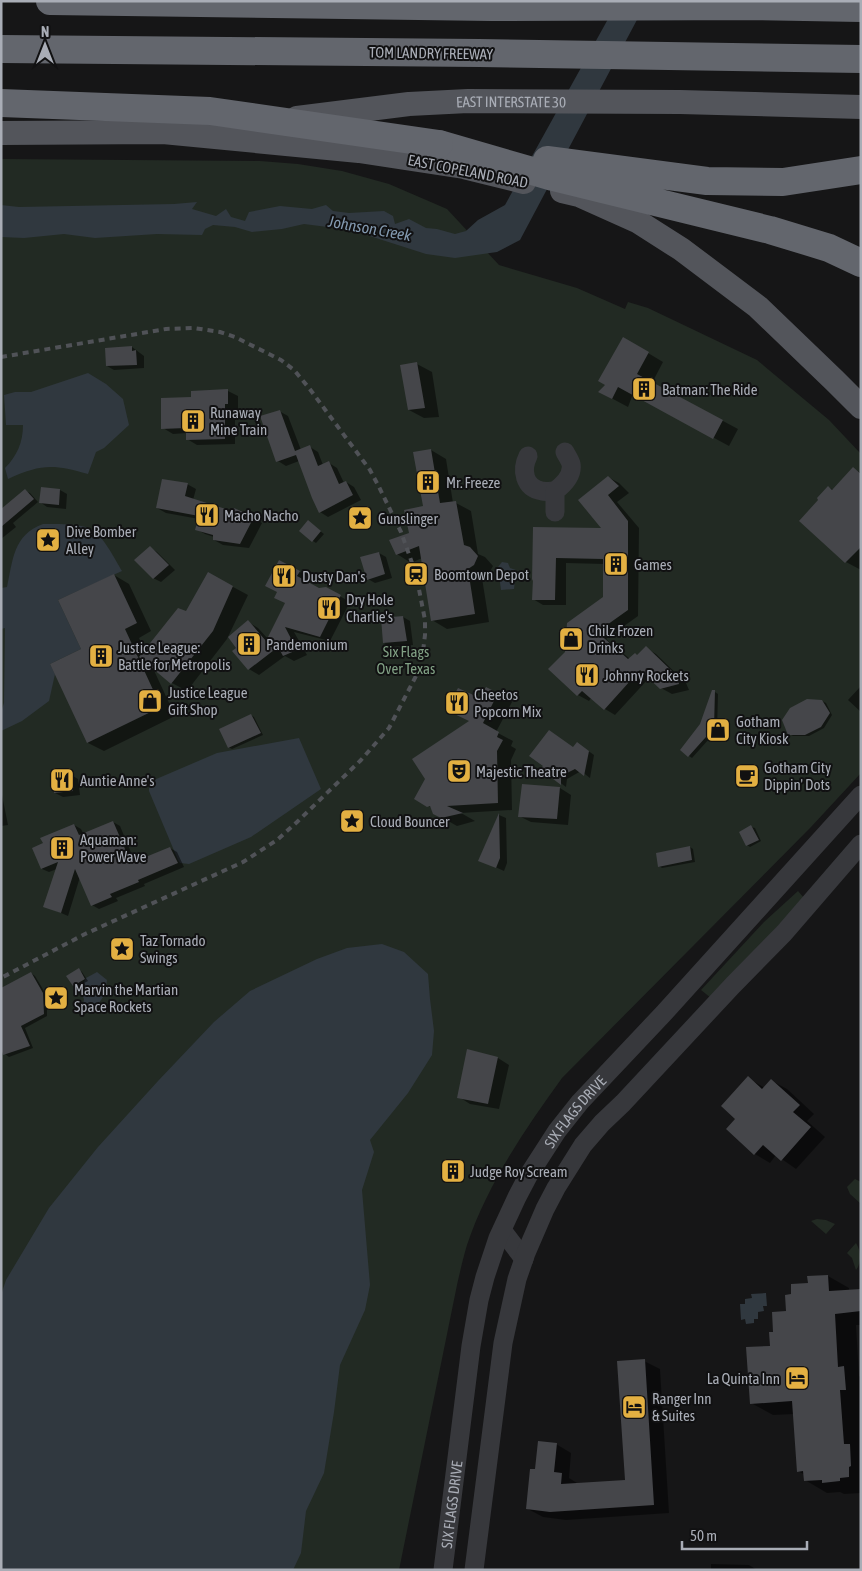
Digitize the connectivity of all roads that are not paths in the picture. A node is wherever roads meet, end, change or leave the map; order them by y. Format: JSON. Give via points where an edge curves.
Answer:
{"nodes":[{"id":1,"x":50,"y":1,"type":"edge"},
{"id":2,"x":861,"y":8,"type":"edge"},
{"id":3,"x":1,"y":49,"type":"edge"},
{"id":4,"x":861,"y":59,"type":"edge"},
{"id":5,"x":1,"y":103,"type":"edge"},
{"id":6,"x":861,"y":107,"type":"edge"},
{"id":7,"x":163,"y":132,"type":"junction"},
{"id":8,"x":1,"y":133,"type":"edge"},
{"id":9,"x":439,"y":144,"type":"junction"},
{"id":10,"x":861,"y":170,"type":"edge"},
{"id":11,"x":861,"y":263,"type":"edge"},
{"id":12,"x":861,"y":407,"type":"edge"},
{"id":13,"x":565,"y":452,"type":"dead end"},
{"id":14,"x":528,"y":456,"type":"dead end"},
{"id":15,"x":555,"y":491,"type":"junction"},
{"id":16,"x":555,"y":512,"type":"dead end"},
{"id":17,"x":861,"y":796,"type":"edge"},
{"id":18,"x":861,"y":844,"type":"edge"},
{"id":19,"x":664,"y":1013,"type":"junction"},
{"id":20,"x":686,"y":1034,"type":"junction"},
{"id":21,"x":502,"y":1230,"type":"junction"},
{"id":22,"x":524,"y":1259,"type":"junction"},
{"id":23,"x":443,"y":1570,"type":"edge"},
{"id":24,"x":474,"y":1570,"type":"edge"}],
"edges":[{"from":1,"to":2,"type":"highway"},
{"from":3,"to":4,"type":"highway","name":"TOM LANDRY FREEWAY"},
{"from":5,"to":9,"type":"highway","bridge":true,"via":[[210,111]]},
{"from":6,"to":7,"type":"main road","name":"EAST INTERSTATE 30","via":[[468,101],[409,104]]},
{"from":7,"to":8,"type":"main road","name":"EAST COPELAND ROAD"},
{"from":7,"to":12,"type":"main road","name":"EAST COPELAND ROAD","via":[[359,151],[464,167],[578,195],[637,221],[681,249],[758,307]]},
{"from":9,"to":10,"type":"highway","via":[[707,181],[783,182]]},
{"from":9,"to":11,"type":"highway","via":[[553,177],[770,230],[829,248]]},
{"from":13,"to":15,"type":"street","via":[[571,464],[570,474]]},
{"from":14,"to":15,"type":"street","via":[[523,464],[528,484],[542,491]]},
{"from":15,"to":16,"type":"street"},
{"from":17,"to":19,"type":"street","name":"SIX FLAGS DRIVE"},
{"from":18,"to":20,"type":"street","name":"SIX FLAGS DRIVE","via":[[784,934]]},
{"from":19,"to":20,"type":"street"},
{"from":19,"to":21,"type":"street","name":"SIX FLAGS DRIVE","via":[[568,1116],[528,1176]]},
{"from":20,"to":22,"type":"street","name":"SIX FLAGS DRIVE","via":[[583,1145],[545,1209]]},
{"from":21,"to":22,"type":"street"},
{"from":21,"to":23,"type":"street","name":"SIX FLAGS DRIVE","via":[[485,1277],[474,1323]]},
{"from":22,"to":24,"type":"street","name":"SIX FLAGS DRIVE","via":[[503,1343]]}]}
